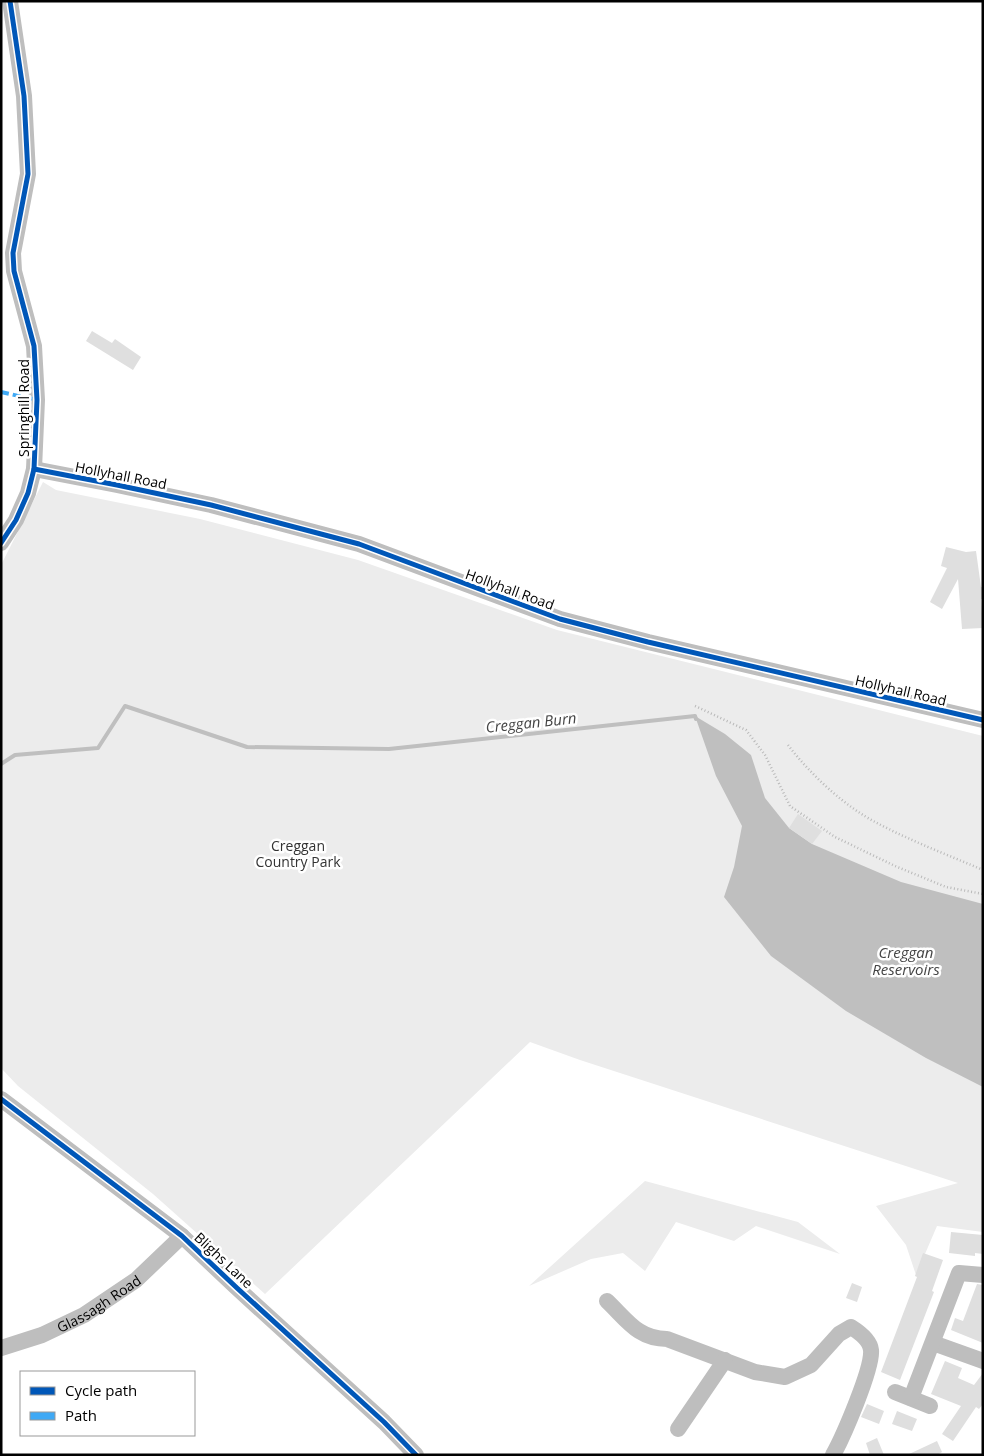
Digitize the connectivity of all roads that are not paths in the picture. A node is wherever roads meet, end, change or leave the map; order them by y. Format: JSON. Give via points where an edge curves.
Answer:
{"nodes":[{"id":1,"x":10,"y":1,"type":"edge"},
{"id":2,"x":34,"y":470,"type":"junction"},
{"id":3,"x":1,"y":543,"type":"edge"},
{"id":4,"x":983,"y":720,"type":"edge"},
{"id":5,"x":1,"y":1099,"type":"edge"},
{"id":6,"x":182,"y":1236,"type":"junction"},
{"id":7,"x":983,"y":1275,"type":"edge"},
{"id":8,"x":607,"y":1301,"type":"dead end"},
{"id":9,"x":933,"y":1343,"type":"junction"},
{"id":10,"x":1,"y":1348,"type":"edge"},
{"id":11,"x":725,"y":1360,"type":"junction"},
{"id":12,"x":983,"y":1361,"type":"edge"},
{"id":13,"x":895,"y":1392,"type":"dead end"},
{"id":14,"x":911,"y":1398,"type":"junction"},
{"id":15,"x":930,"y":1406,"type":"dead end"},
{"id":16,"x":678,"y":1429,"type":"dead end"},
{"id":17,"x":416,"y":1455,"type":"edge"},
{"id":18,"x":834,"y":1455,"type":"edge"}],
"edges":[{"from":1,"to":2,"type":"street","name":"Springhill Road","via":[[24,96],[28,174],[13,253],[14,271],[34,346],[37,400]]},
{"from":2,"to":3,"type":"street","name":"Springhill Road","via":[[28,494]]},
{"from":2,"to":4,"type":"street","name":"Hollyhall Road","via":[[211,505],[359,544],[560,618],[648,642]]},
{"from":5,"to":6,"type":"street","name":"Blighs Lane"},
{"from":6,"to":10,"type":"street","name":"Glassagh Road","via":[[136,1280],[84,1315],[42,1336]]},
{"from":6,"to":17,"type":"street","name":"Blighs Lane"},
{"from":7,"to":9,"type":"street","via":[[959,1273]]},
{"from":8,"to":11,"type":"street","via":[[638,1331],[653,1339],[667,1339]]},
{"from":9,"to":12,"type":"street"},
{"from":9,"to":14,"type":"street"},
{"from":11,"to":16,"type":"street"},
{"from":11,"to":18,"type":"street","via":[[755,1372],[786,1377],[811,1365],[839,1334],[851,1327],[862,1334],[871,1348],[870,1362]]},
{"from":13,"to":14,"type":"street"},
{"from":14,"to":15,"type":"street"}]}
